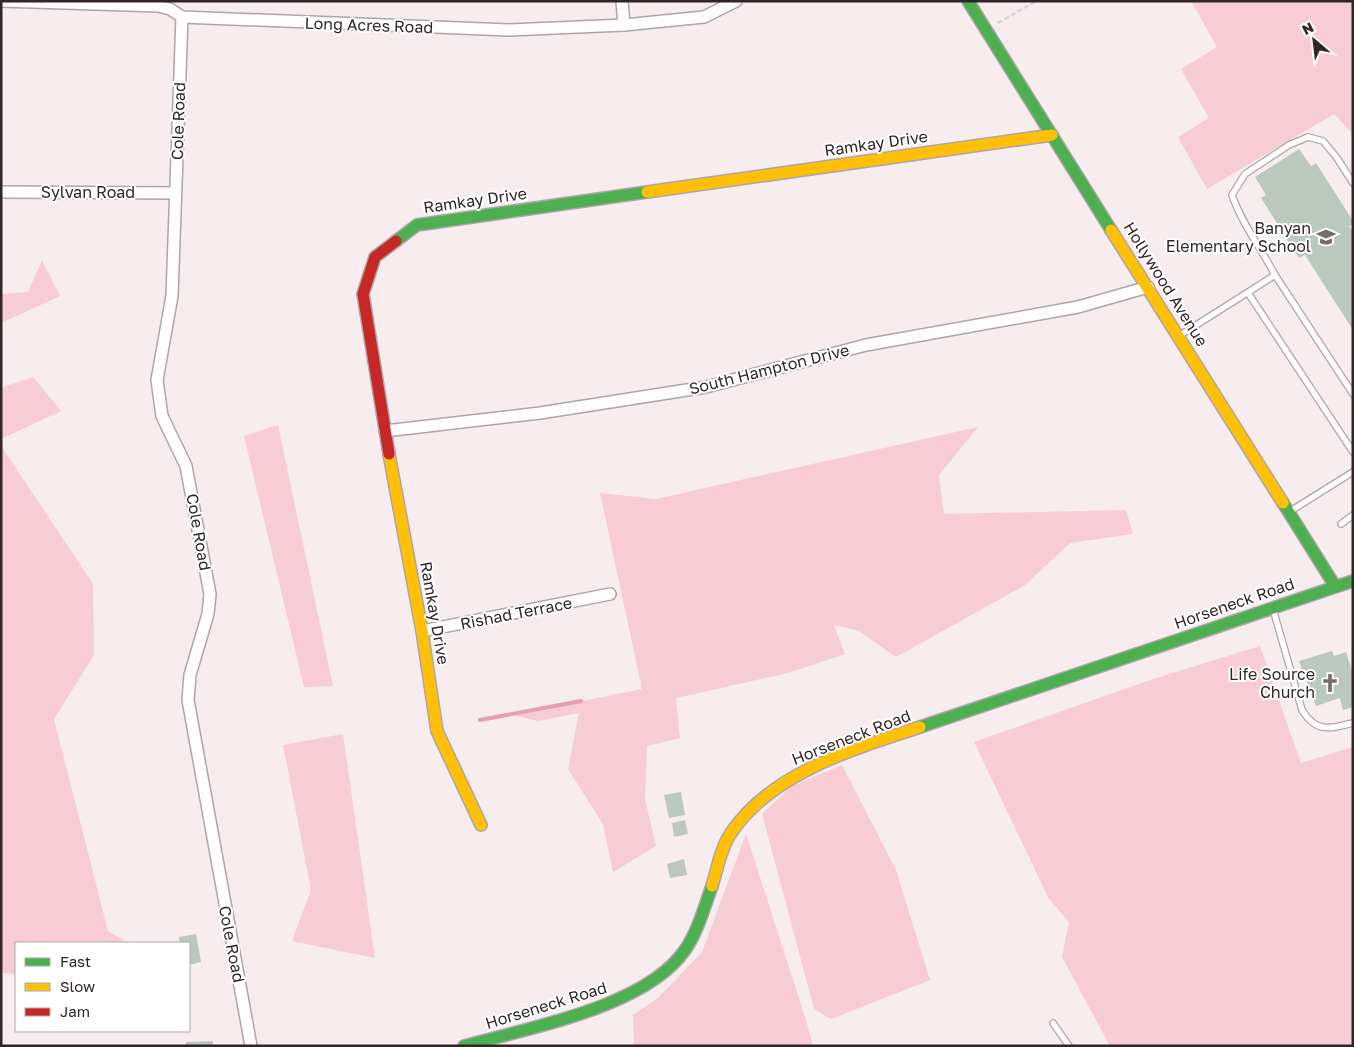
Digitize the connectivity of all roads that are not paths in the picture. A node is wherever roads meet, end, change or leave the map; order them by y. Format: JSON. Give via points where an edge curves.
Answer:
{"nodes":[{"id":1,"x":1,"y":1,"type":"edge"},
{"id":2,"x":622,"y":1,"type":"edge"},
{"id":3,"x":736,"y":1,"type":"edge"},
{"id":4,"x":968,"y":1,"type":"edge"},
{"id":5,"x":182,"y":17,"type":"junction"},
{"id":6,"x":624,"y":25,"type":"junction"},
{"id":7,"x":1052,"y":135,"type":"junction"},
{"id":8,"x":1353,"y":183,"type":"edge"},
{"id":9,"x":1,"y":192,"type":"edge"},
{"id":10,"x":175,"y":192,"type":"junction"},
{"id":11,"x":1275,"y":275,"type":"junction"},
{"id":12,"x":1148,"y":287,"type":"junction"},
{"id":13,"x":1248,"y":293,"type":"junction"},
{"id":14,"x":1179,"y":336,"type":"junction"},
{"id":15,"x":1353,"y":394,"type":"edge"},
{"id":16,"x":385,"y":432,"type":"junction"},
{"id":17,"x":1353,"y":452,"type":"edge"},
{"id":18,"x":1353,"y":472,"type":"edge"},
{"id":19,"x":1289,"y":512,"type":"junction"},
{"id":20,"x":1353,"y":515,"type":"edge"},
{"id":21,"x":1341,"y":524,"type":"dead end"},
{"id":22,"x":1353,"y":581,"type":"edge"},
{"id":23,"x":1335,"y":586,"type":"junction"},
{"id":24,"x":610,"y":594,"type":"dead end"},
{"id":25,"x":1272,"y":607,"type":"junction"},
{"id":26,"x":422,"y":631,"type":"junction"},
{"id":27,"x":1353,"y":723,"type":"edge"},
{"id":28,"x":481,"y":826,"type":"dead end"},
{"id":29,"x":1053,"y":1024,"type":"dead end"},
{"id":30,"x":251,"y":1046,"type":"edge"},
{"id":31,"x":464,"y":1046,"type":"edge"},
{"id":32,"x":1068,"y":1046,"type":"edge"}],
"edges":[{"from":1,"to":5,"type":"street","name":"Long Acres Road","via":[[158,6]]},
{"from":2,"to":6,"type":"street"},
{"from":3,"to":6,"type":"street","name":"Long Acres Road","via":[[704,17]]},
{"from":4,"to":7,"type":"street","name":"Hollywood Avenue"},
{"from":5,"to":6,"type":"street","name":"Long Acres Road","via":[[509,30]]},
{"from":5,"to":10,"type":"street","name":"Cole Road"},
{"from":7,"to":12,"type":"street","name":"Hollywood Avenue"},
{"from":7,"to":16,"type":"street","name":"Ramkay Drive","via":[[417,225],[375,257],[363,294]]},
{"from":8,"to":11,"type":"lane","via":[[1323,141],[1308,137],[1289,145],[1245,174],[1232,195],[1239,216]]},
{"from":9,"to":10,"type":"street","name":"Sylvan Road"},
{"from":10,"to":30,"type":"street","name":"Cole Road","via":[[172,296],[157,380],[158,394],[162,416],[186,466],[210,594],[208,614],[190,675],[188,700]]},
{"from":11,"to":13,"type":"lane"},
{"from":11,"to":15,"type":"lane"},
{"from":12,"to":14,"type":"street","name":"Hollywood Avenue"},
{"from":12,"to":16,"type":"street","name":"South Hampton Drive","via":[[1078,307],[866,344],[706,387],[540,413]]},
{"from":13,"to":14,"type":"lane"},
{"from":13,"to":17,"type":"lane"},
{"from":14,"to":19,"type":"street","name":"Hollywood Avenue"},
{"from":16,"to":26,"type":"street","name":"Ramkay Drive"},
{"from":18,"to":19,"type":"lane"},
{"from":19,"to":23,"type":"street","name":"Hollywood Avenue"},
{"from":20,"to":21,"type":"lane"},
{"from":22,"to":23,"type":"street","name":"Horseneck Road"},
{"from":23,"to":25,"type":"street","name":"Horseneck Road"},
{"from":24,"to":26,"type":"street","name":"Rishad Terrace"},
{"from":25,"to":27,"type":"lane","via":[[1302,710],[1308,719],[1320,727]]},
{"from":25,"to":31,"type":"street","name":"Horseneck Road","via":[[879,741],[791,777],[758,800],[730,834],[694,936],[684,952],[659,978],[623,998],[594,1009]]},
{"from":26,"to":28,"type":"street","name":"Ramkay Drive","via":[[437,732]]},
{"from":29,"to":32,"type":"lane"}]}
